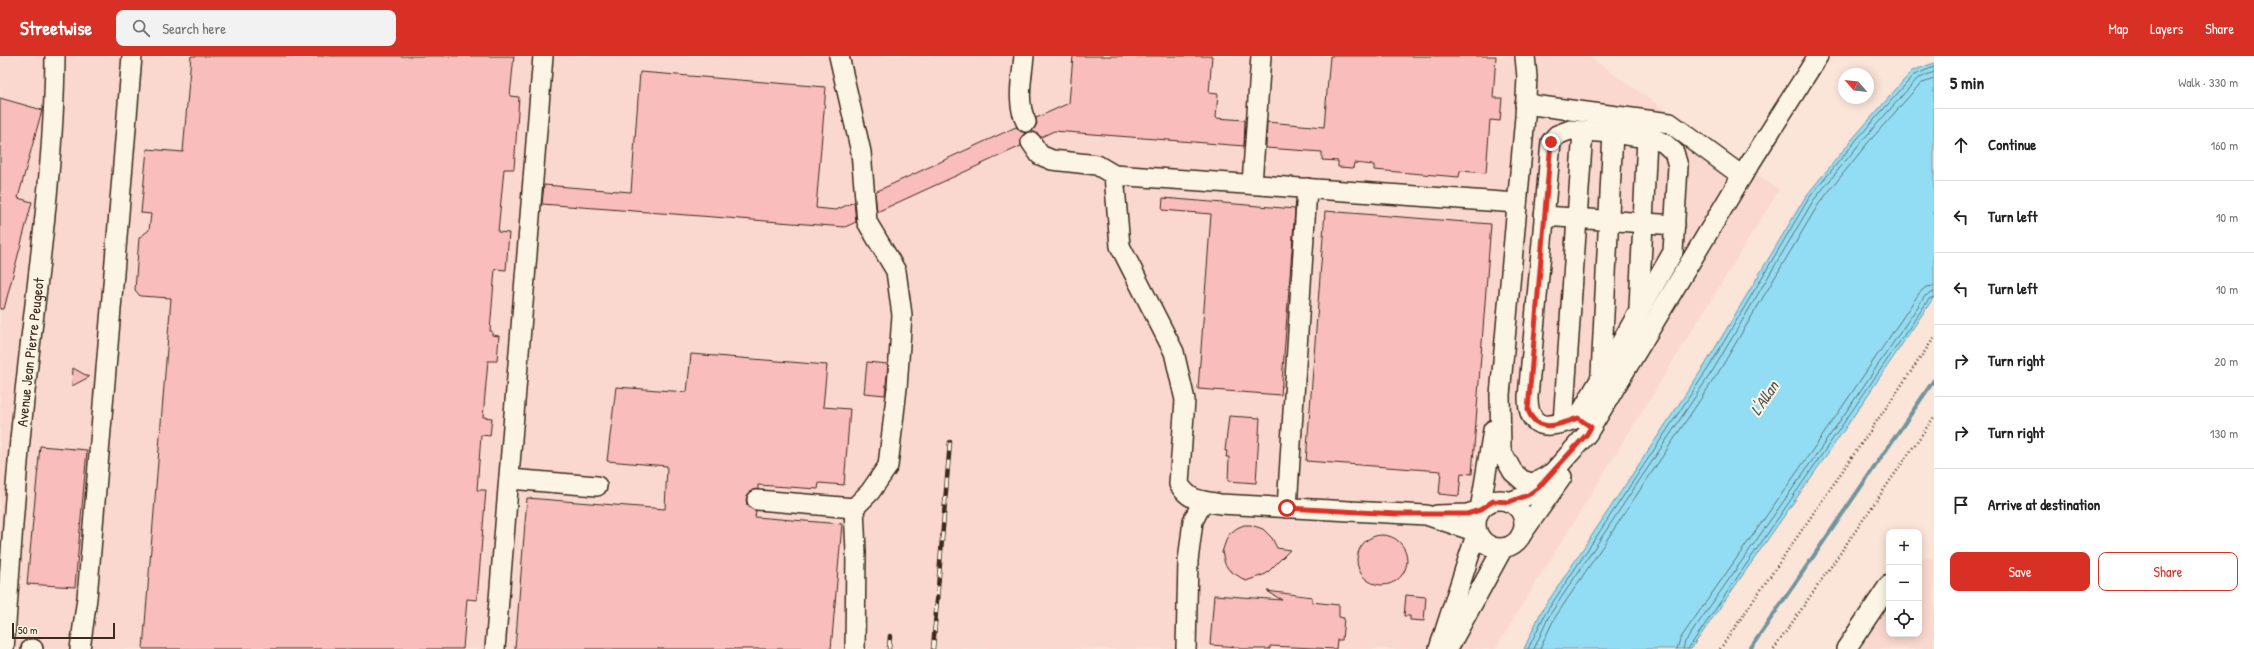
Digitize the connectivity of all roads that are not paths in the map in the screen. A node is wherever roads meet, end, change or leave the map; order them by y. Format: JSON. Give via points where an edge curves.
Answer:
{"nodes":[{"id":1,"x":55,"y":56,"type":"edge"},
{"id":2,"x":132,"y":56,"type":"edge"},
{"id":3,"x":543,"y":56,"type":"edge"},
{"id":4,"x":839,"y":56,"type":"edge"},
{"id":5,"x":1024,"y":56,"type":"edge"},
{"id":6,"x":1261,"y":56,"type":"edge"},
{"id":7,"x":1525,"y":56,"type":"edge"},
{"id":8,"x":1818,"y":56,"type":"edge"},
{"id":9,"x":1526,"y":104,"type":"junction"},
{"id":10,"x":1026,"y":122,"type":"dead end"},
{"id":11,"x":1583,"y":131,"type":"junction"},
{"id":12,"x":1613,"y":133,"type":"junction"},
{"id":13,"x":1646,"y":138,"type":"junction"},
{"id":14,"x":1031,"y":142,"type":"dead end"},
{"id":15,"x":1114,"y":175,"type":"junction"},
{"id":16,"x":1742,"y":176,"type":"junction"},
{"id":17,"x":1252,"y":184,"type":"junction"},
{"id":18,"x":1307,"y":188,"type":"junction"},
{"id":19,"x":1517,"y":203,"type":"junction"},
{"id":20,"x":1544,"y":216,"type":"junction"},
{"id":21,"x":1577,"y":218,"type":"junction"},
{"id":22,"x":1608,"y":220,"type":"junction"},
{"id":23,"x":1642,"y":223,"type":"junction"},
{"id":24,"x":1675,"y":225,"type":"junction"},
{"id":25,"x":1673,"y":252,"type":"junction"},
{"id":26,"x":1691,"y":260,"type":"junction"},
{"id":27,"x":1639,"y":310,"type":"junction"},
{"id":28,"x":1601,"y":378,"type":"junction"},
{"id":29,"x":1500,"y":395,"type":"junction"},
{"id":30,"x":1580,"y":426,"type":"junction"},
{"id":31,"x":1555,"y":470,"type":"junction"},
{"id":32,"x":509,"y":479,"type":"junction"},
{"id":33,"x":597,"y":486,"type":"dead end"},
{"id":34,"x":757,"y":500,"type":"dead end"},
{"id":35,"x":1203,"y":501,"type":"junction"},
{"id":36,"x":1509,"y":502,"type":"junction"},
{"id":37,"x":854,"y":508,"type":"junction"},
{"id":38,"x":1287,"y":508,"type":"junction"},
{"id":39,"x":1480,"y":510,"type":"junction"},
{"id":40,"x":1426,"y":515,"type":"junction"},
{"id":41,"x":1477,"y":532,"type":"junction"},
{"id":42,"x":1521,"y":535,"type":"junction"},
{"id":43,"x":1503,"y":548,"type":"junction"},
{"id":44,"x":1886,"y":589,"type":"edge"},
{"id":45,"x":83,"y":645,"type":"edge"},
{"id":46,"x":4,"y":649,"type":"edge"},
{"id":47,"x":495,"y":649,"type":"edge"},
{"id":48,"x":855,"y":649,"type":"edge"},
{"id":49,"x":1186,"y":649,"type":"edge"},
{"id":50,"x":1440,"y":649,"type":"edge"},
{"id":51,"x":1447,"y":649,"type":"edge"},
{"id":52,"x":1846,"y":649,"type":"edge"}],
"edges":[{"from":1,"to":46,"type":"street","name":"Avenue Jean Pierre Peugeot","via":[[55,110],[22,420]]},
{"from":2,"to":45,"type":"street"},
{"from":3,"to":32,"type":"street"},
{"from":4,"to":37,"type":"street","via":[[861,152],[867,222],[896,271],[902,315],[888,466],[870,492]]},
{"from":5,"to":10,"type":"street","via":[[1020,96]]},
{"from":6,"to":17,"type":"street"},
{"from":7,"to":9,"type":"street"},
{"from":8,"to":16,"type":"street"},
{"from":9,"to":16,"type":"street","via":[[1670,123]]},
{"from":9,"to":19,"type":"street"},
{"from":11,"to":12,"type":"street"},
{"from":11,"to":20,"type":"street","via":[[1570,130],[1557,135],[1551,142]]},
{"from":11,"to":21,"type":"street"},
{"from":12,"to":13,"type":"street"},
{"from":12,"to":22,"type":"street"},
{"from":13,"to":23,"type":"street"},
{"from":13,"to":24,"type":"street","via":[[1664,143],[1677,158]]},
{"from":14,"to":15,"type":"street","via":[[1040,155],[1052,160],[1097,165]]},
{"from":15,"to":17,"type":"street"},
{"from":15,"to":35,"type":"street","via":[[1120,246],[1174,352],[1185,400],[1179,484],[1185,494]]},
{"from":16,"to":26,"type":"street"},
{"from":17,"to":18,"type":"street"},
{"from":18,"to":19,"type":"street"},
{"from":18,"to":38,"type":"street"},
{"from":19,"to":29,"type":"street"},
{"from":20,"to":21,"type":"street"},
{"from":20,"to":30,"type":"street","via":[[1528,410],[1538,423]]},
{"from":21,"to":22,"type":"street"},
{"from":21,"to":30,"type":"street"},
{"from":22,"to":23,"type":"street"},
{"from":22,"to":28,"type":"street"},
{"from":23,"to":24,"type":"street"},
{"from":23,"to":27,"type":"street"},
{"from":24,"to":25,"type":"street"},
{"from":25,"to":26,"type":"street"},
{"from":25,"to":27,"type":"street"},
{"from":26,"to":30,"type":"street"},
{"from":27,"to":28,"type":"street"},
{"from":28,"to":30,"type":"street"},
{"from":29,"to":31,"type":"street","via":[[1501,451],[1513,472],[1522,480],[1531,483],[1541,480]]},
{"from":29,"to":39,"type":"street"},
{"from":30,"to":31,"type":"street"},
{"from":30,"to":42,"type":"street","via":[[1562,476]]},
{"from":31,"to":36,"type":"street","via":[[1528,495]]},
{"from":32,"to":33,"type":"street"},
{"from":32,"to":47,"type":"street"},
{"from":34,"to":37,"type":"street"},
{"from":35,"to":38,"type":"street"},
{"from":35,"to":49,"type":"street","via":[[1193,521],[1189,553]]},
{"from":36,"to":39,"type":"street","via":[[1493,501]]},
{"from":36,"to":42,"type":"street","via":[[1520,512],[1523,519]]},
{"from":37,"to":48,"type":"street"},
{"from":38,"to":40,"type":"street"},
{"from":39,"to":40,"type":"street","via":[[1467,514]]},
{"from":39,"to":41,"type":"street","via":[[1477,517]]},
{"from":40,"to":41,"type":"street"},
{"from":41,"to":43,"type":"street","via":[[1487,544]]},
{"from":41,"to":50,"type":"street"},
{"from":42,"to":43,"type":"street","via":[[1517,541]]},
{"from":43,"to":51,"type":"street"},
{"from":44,"to":52,"type":"street"}]}
